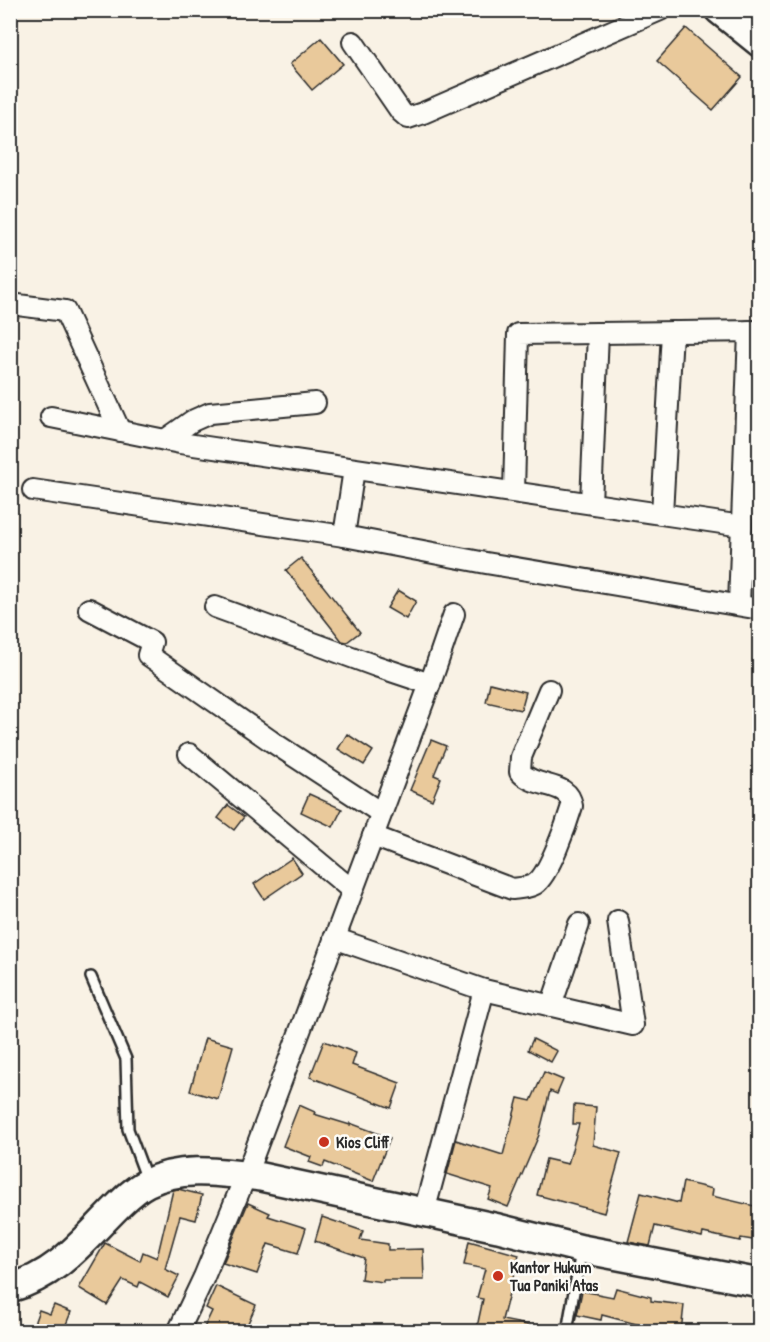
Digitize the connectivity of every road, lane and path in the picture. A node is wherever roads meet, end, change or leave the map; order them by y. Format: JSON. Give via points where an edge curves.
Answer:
{"nodes":[{"id":1,"x":660,"y":10,"type":"edge"},
{"id":2,"x":718,"y":10,"type":"edge"},
{"id":3,"x":353,"y":42,"type":"dead end"},
{"id":4,"x":759,"y":44,"type":"edge"},
{"id":5,"x":10,"y":304,"type":"edge"},
{"id":6,"x":754,"y":331,"type":"edge"},
{"id":7,"x":672,"y":332,"type":"junction"},
{"id":8,"x":598,"y":333,"type":"junction"},
{"id":9,"x":315,"y":402,"type":"dead end"},
{"id":10,"x":51,"y":417,"type":"dead end"},
{"id":11,"x":120,"y":431,"type":"junction"},
{"id":12,"x":165,"y":440,"type":"junction"},
{"id":13,"x":354,"y":469,"type":"junction"},
{"id":14,"x":33,"y":490,"type":"dead end"},
{"id":15,"x":514,"y":492,"type":"junction"},
{"id":16,"x":591,"y":503,"type":"junction"},
{"id":17,"x":662,"y":514,"type":"junction"},
{"id":18,"x":742,"y":526,"type":"junction"},
{"id":19,"x":344,"y":536,"type":"junction"},
{"id":20,"x":740,"y":605,"type":"junction"},
{"id":21,"x":215,"y":607,"type":"dead end"},
{"id":22,"x":89,"y":609,"type":"dead end"},
{"id":23,"x":759,"y":609,"type":"edge"},
{"id":24,"x":454,"y":614,"type":"dead end"},
{"id":25,"x":430,"y":684,"type":"junction"},
{"id":26,"x":549,"y":690,"type":"dead end"},
{"id":27,"x":189,"y":754,"type":"dead end"},
{"id":28,"x":381,"y":813,"type":"junction"},
{"id":29,"x":373,"y":836,"type":"junction"},
{"id":30,"x":352,"y":890,"type":"junction"},
{"id":31,"x":618,"y":921,"type":"dead end"},
{"id":32,"x":579,"y":924,"type":"dead end"},
{"id":33,"x":334,"y":938,"type":"junction"},
{"id":34,"x":92,"y":976,"type":"dead end"},
{"id":35,"x":484,"y":990,"type":"junction"},
{"id":36,"x":551,"y":1006,"type":"junction"},
{"id":37,"x":246,"y":1175,"type":"junction"},
{"id":38,"x":148,"y":1182,"type":"junction"},
{"id":39,"x":424,"y":1212,"type":"junction"},
{"id":40,"x":582,"y":1249,"type":"junction"},
{"id":41,"x":759,"y":1283,"type":"edge"},
{"id":42,"x":10,"y":1288,"type":"edge"},
{"id":43,"x":178,"y":1332,"type":"edge"},
{"id":44,"x":567,"y":1332,"type":"edge"}],
"edges":[{"from":1,"to":3,"type":"street","via":[[408,118]]},
{"from":2,"to":4,"type":"street"},
{"from":5,"to":11,"type":"street","via":[[65,311]]},
{"from":6,"to":7,"type":"street"},
{"from":6,"to":18,"type":"street"},
{"from":7,"to":8,"type":"street"},
{"from":7,"to":17,"type":"street"},
{"from":8,"to":15,"type":"street","via":[[518,334]]},
{"from":8,"to":16,"type":"street"},
{"from":9,"to":12,"type":"street","via":[[210,413]]},
{"from":10,"to":11,"type":"street"},
{"from":11,"to":12,"type":"street"},
{"from":12,"to":13,"type":"street"},
{"from":13,"to":15,"type":"street"},
{"from":13,"to":19,"type":"street"},
{"from":14,"to":19,"type":"street"},
{"from":15,"to":16,"type":"street"},
{"from":16,"to":17,"type":"street"},
{"from":17,"to":18,"type":"street"},
{"from":18,"to":20,"type":"street"},
{"from":19,"to":20,"type":"street"},
{"from":20,"to":23,"type":"street"},
{"from":21,"to":25,"type":"street"},
{"from":22,"to":28,"type":"street","via":[[152,642],[148,655]]},
{"from":24,"to":25,"type":"street"},
{"from":25,"to":28,"type":"street"},
{"from":26,"to":29,"type":"street","via":[[521,757],[520,772],[528,780],[567,792],[572,806],[538,883],[512,889]]},
{"from":27,"to":30,"type":"street"},
{"from":28,"to":29,"type":"street"},
{"from":29,"to":30,"type":"street"},
{"from":30,"to":33,"type":"street"},
{"from":31,"to":36,"type":"street","via":[[633,1025]]},
{"from":32,"to":36,"type":"street"},
{"from":33,"to":35,"type":"street"},
{"from":33,"to":37,"type":"street"},
{"from":34,"to":38,"type":"lane","via":[[126,1059],[128,1129]]},
{"from":35,"to":36,"type":"street"},
{"from":35,"to":39,"type":"street"},
{"from":37,"to":38,"type":"street","via":[[185,1172]]},
{"from":37,"to":39,"type":"street"},
{"from":37,"to":43,"type":"street"},
{"from":38,"to":42,"type":"street","via":[[132,1192],[56,1268]]},
{"from":39,"to":40,"type":"street"},
{"from":40,"to":41,"type":"street"},
{"from":40,"to":44,"type":"lane"}]}
